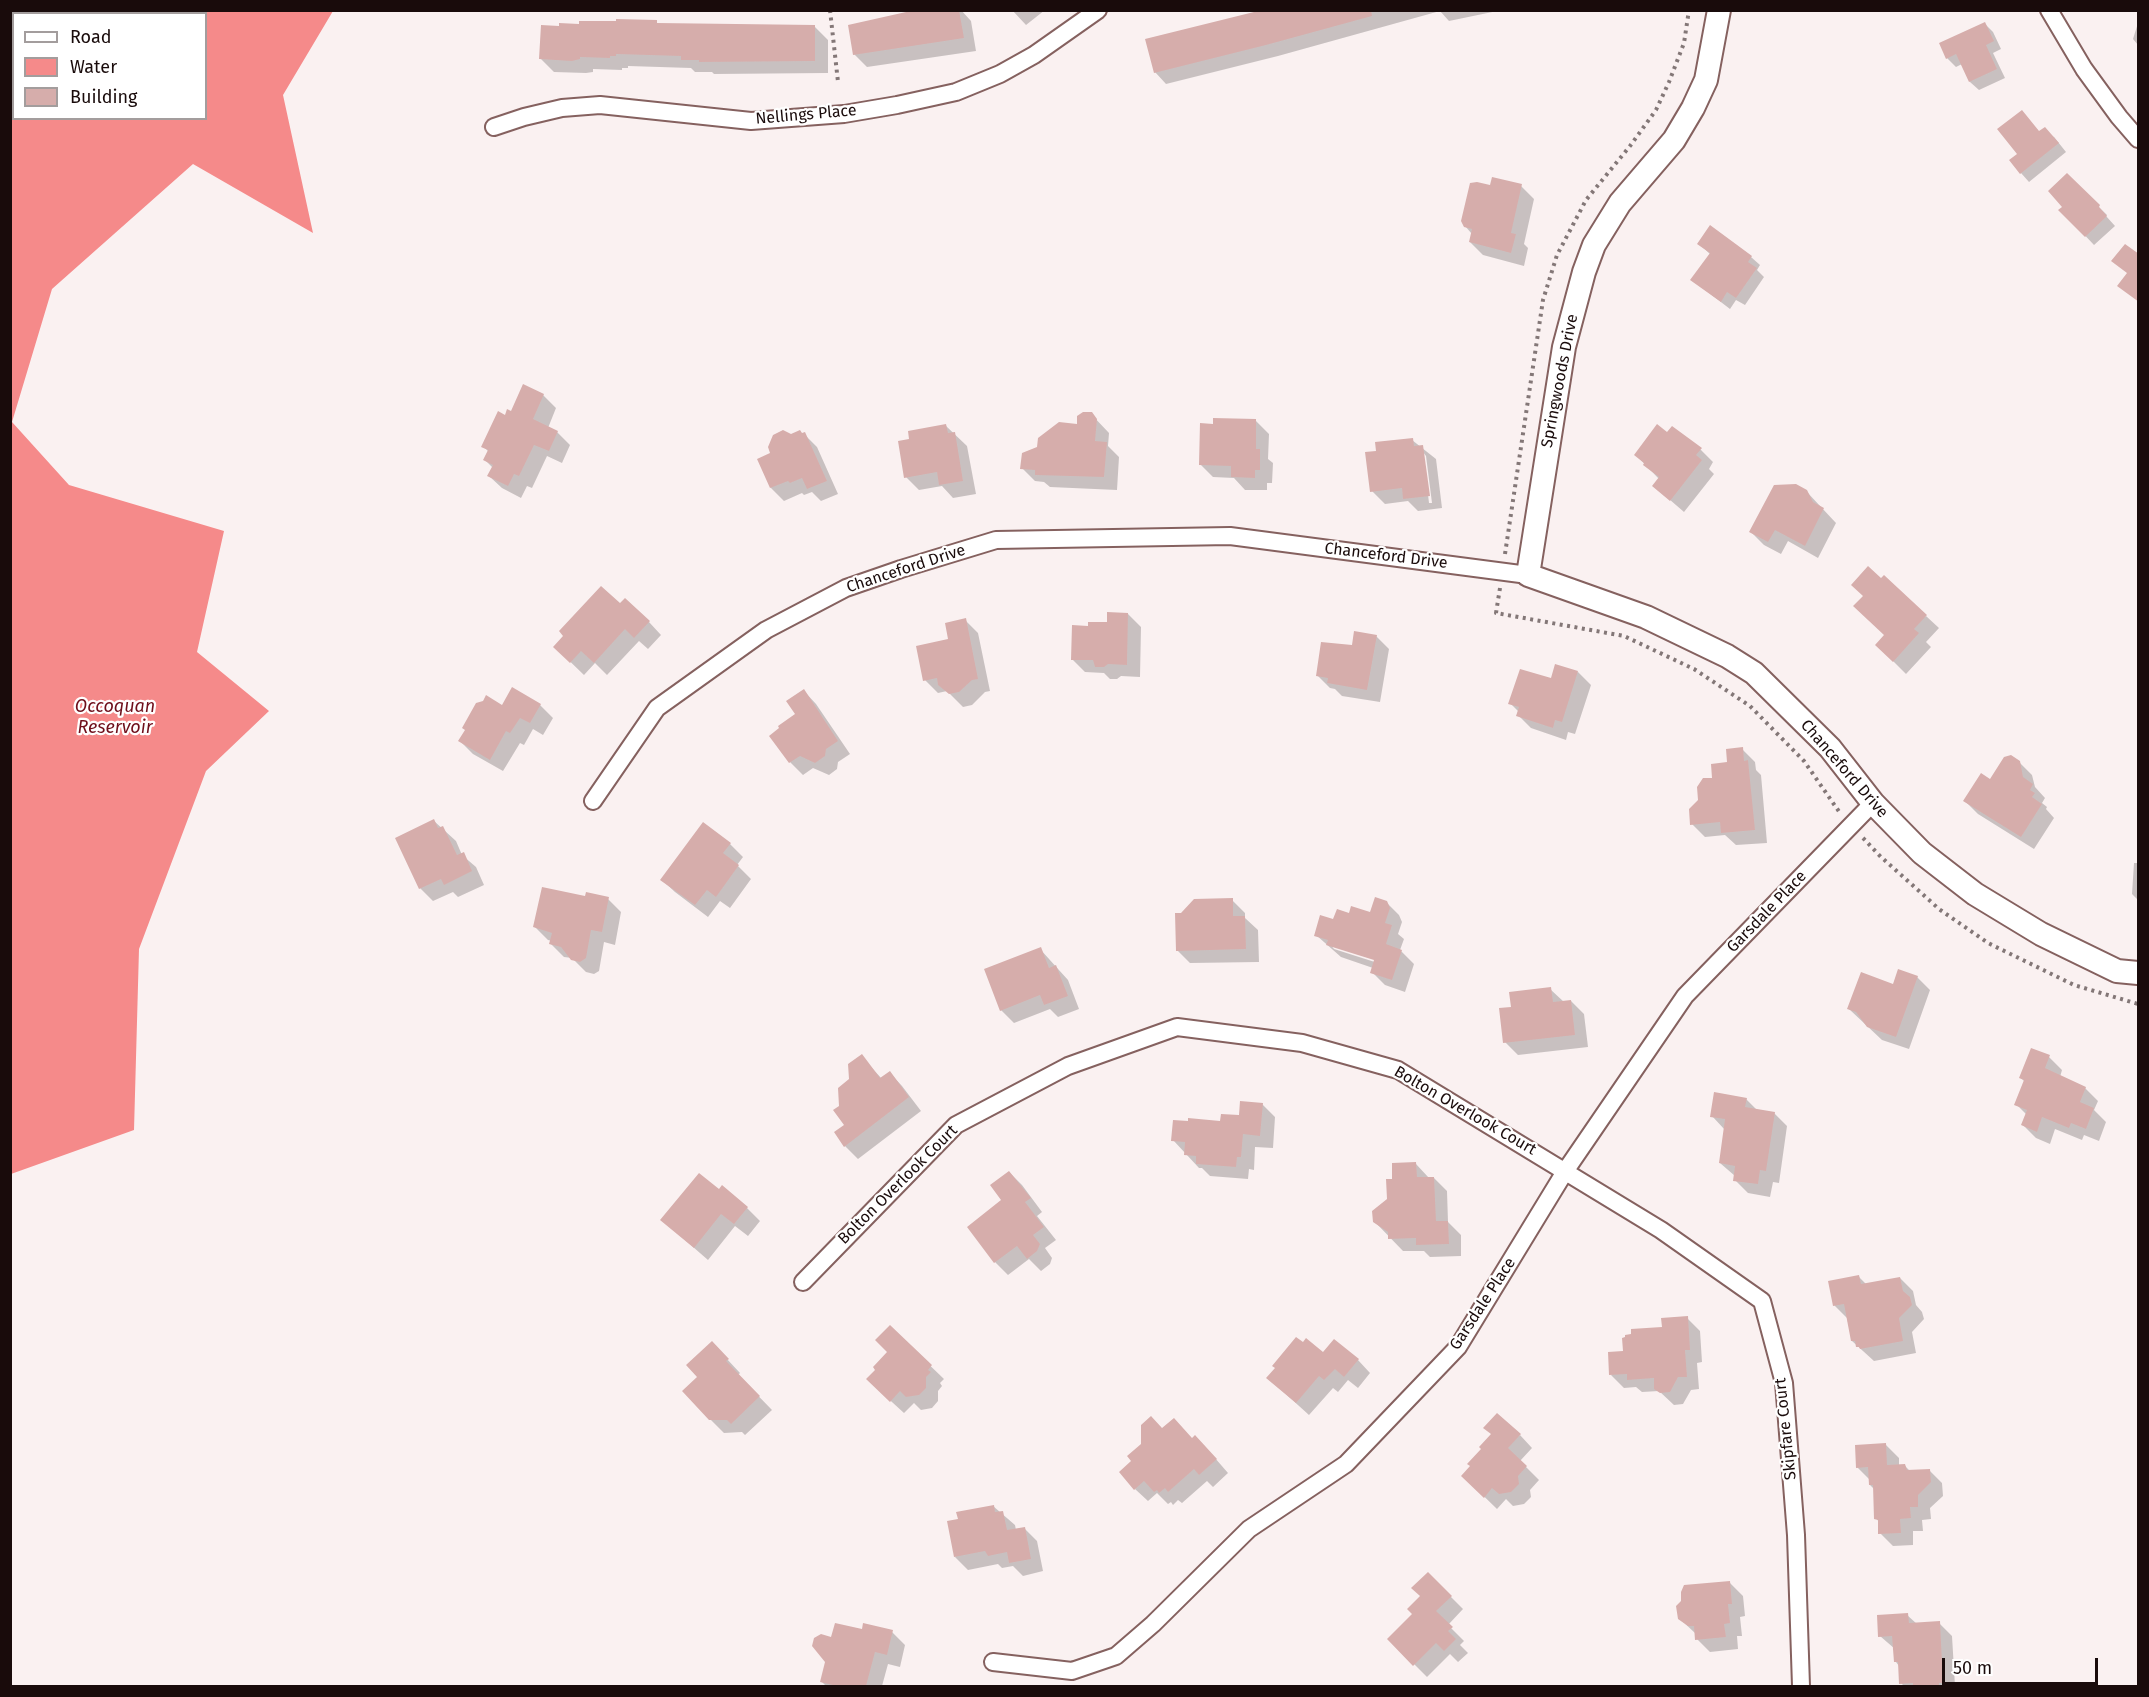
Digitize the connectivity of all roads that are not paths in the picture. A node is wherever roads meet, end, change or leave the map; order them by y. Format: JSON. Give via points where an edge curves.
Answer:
{"nodes":[{"id":1,"x":1098,"y":10,"type":"edge"},
{"id":2,"x":1719,"y":10,"type":"edge"},
{"id":3,"x":2049,"y":10,"type":"edge"},
{"id":4,"x":494,"y":127,"type":"dead end"},
{"id":5,"x":2139,"y":139,"type":"edge"},
{"id":6,"x":1528,"y":575,"type":"junction"},
{"id":7,"x":593,"y":801,"type":"dead end"},
{"id":8,"x":1873,"y":803,"type":"junction"},
{"id":9,"x":2139,"y":973,"type":"edge"},
{"id":10,"x":1566,"y":1170,"type":"junction"},
{"id":11,"x":803,"y":1282,"type":"dead end"},
{"id":12,"x":993,"y":1662,"type":"dead end"},
{"id":13,"x":1801,"y":1686,"type":"edge"}],
"edges":[{"from":1,"to":4,"type":"street","name":"Nellings Place","via":[[1000,74],[956,92],[897,105],[844,114],[751,121],[600,105],[562,108]]},
{"from":2,"to":6,"type":"street","name":"Springwoods Drive","via":[[1706,80],[1692,108],[1674,140],[1620,203],[1594,245],[1584,272],[1564,347]]},
{"from":3,"to":5,"type":"street","via":[[2084,69]]},
{"from":6,"to":7,"type":"street","name":"Chanceford Drive","via":[[1230,536],[996,540],[846,588],[766,630],[657,708]]},
{"from":6,"to":8,"type":"street","name":"Chanceford Drive","via":[[1646,617],[1754,673],[1830,748]]},
{"from":8,"to":9,"type":"street","name":"Chanceford Drive","via":[[1922,853],[1975,894],[2041,934],[2117,970]]},
{"from":8,"to":10,"type":"street","name":"Garsdale Place","via":[[1685,996]]},
{"from":10,"to":11,"type":"street","name":"Bolton Overlook Court","via":[[1398,1070],[1302,1043],[1177,1027],[1068,1066],[956,1125]]},
{"from":10,"to":12,"type":"street","name":"Garsdale Place","via":[[1458,1347],[1346,1464],[1249,1529],[1116,1656],[1072,1671]]},
{"from":10,"to":13,"type":"street","name":"Skipfare Court","via":[[1762,1300],[1784,1383],[1796,1534]]}]}
